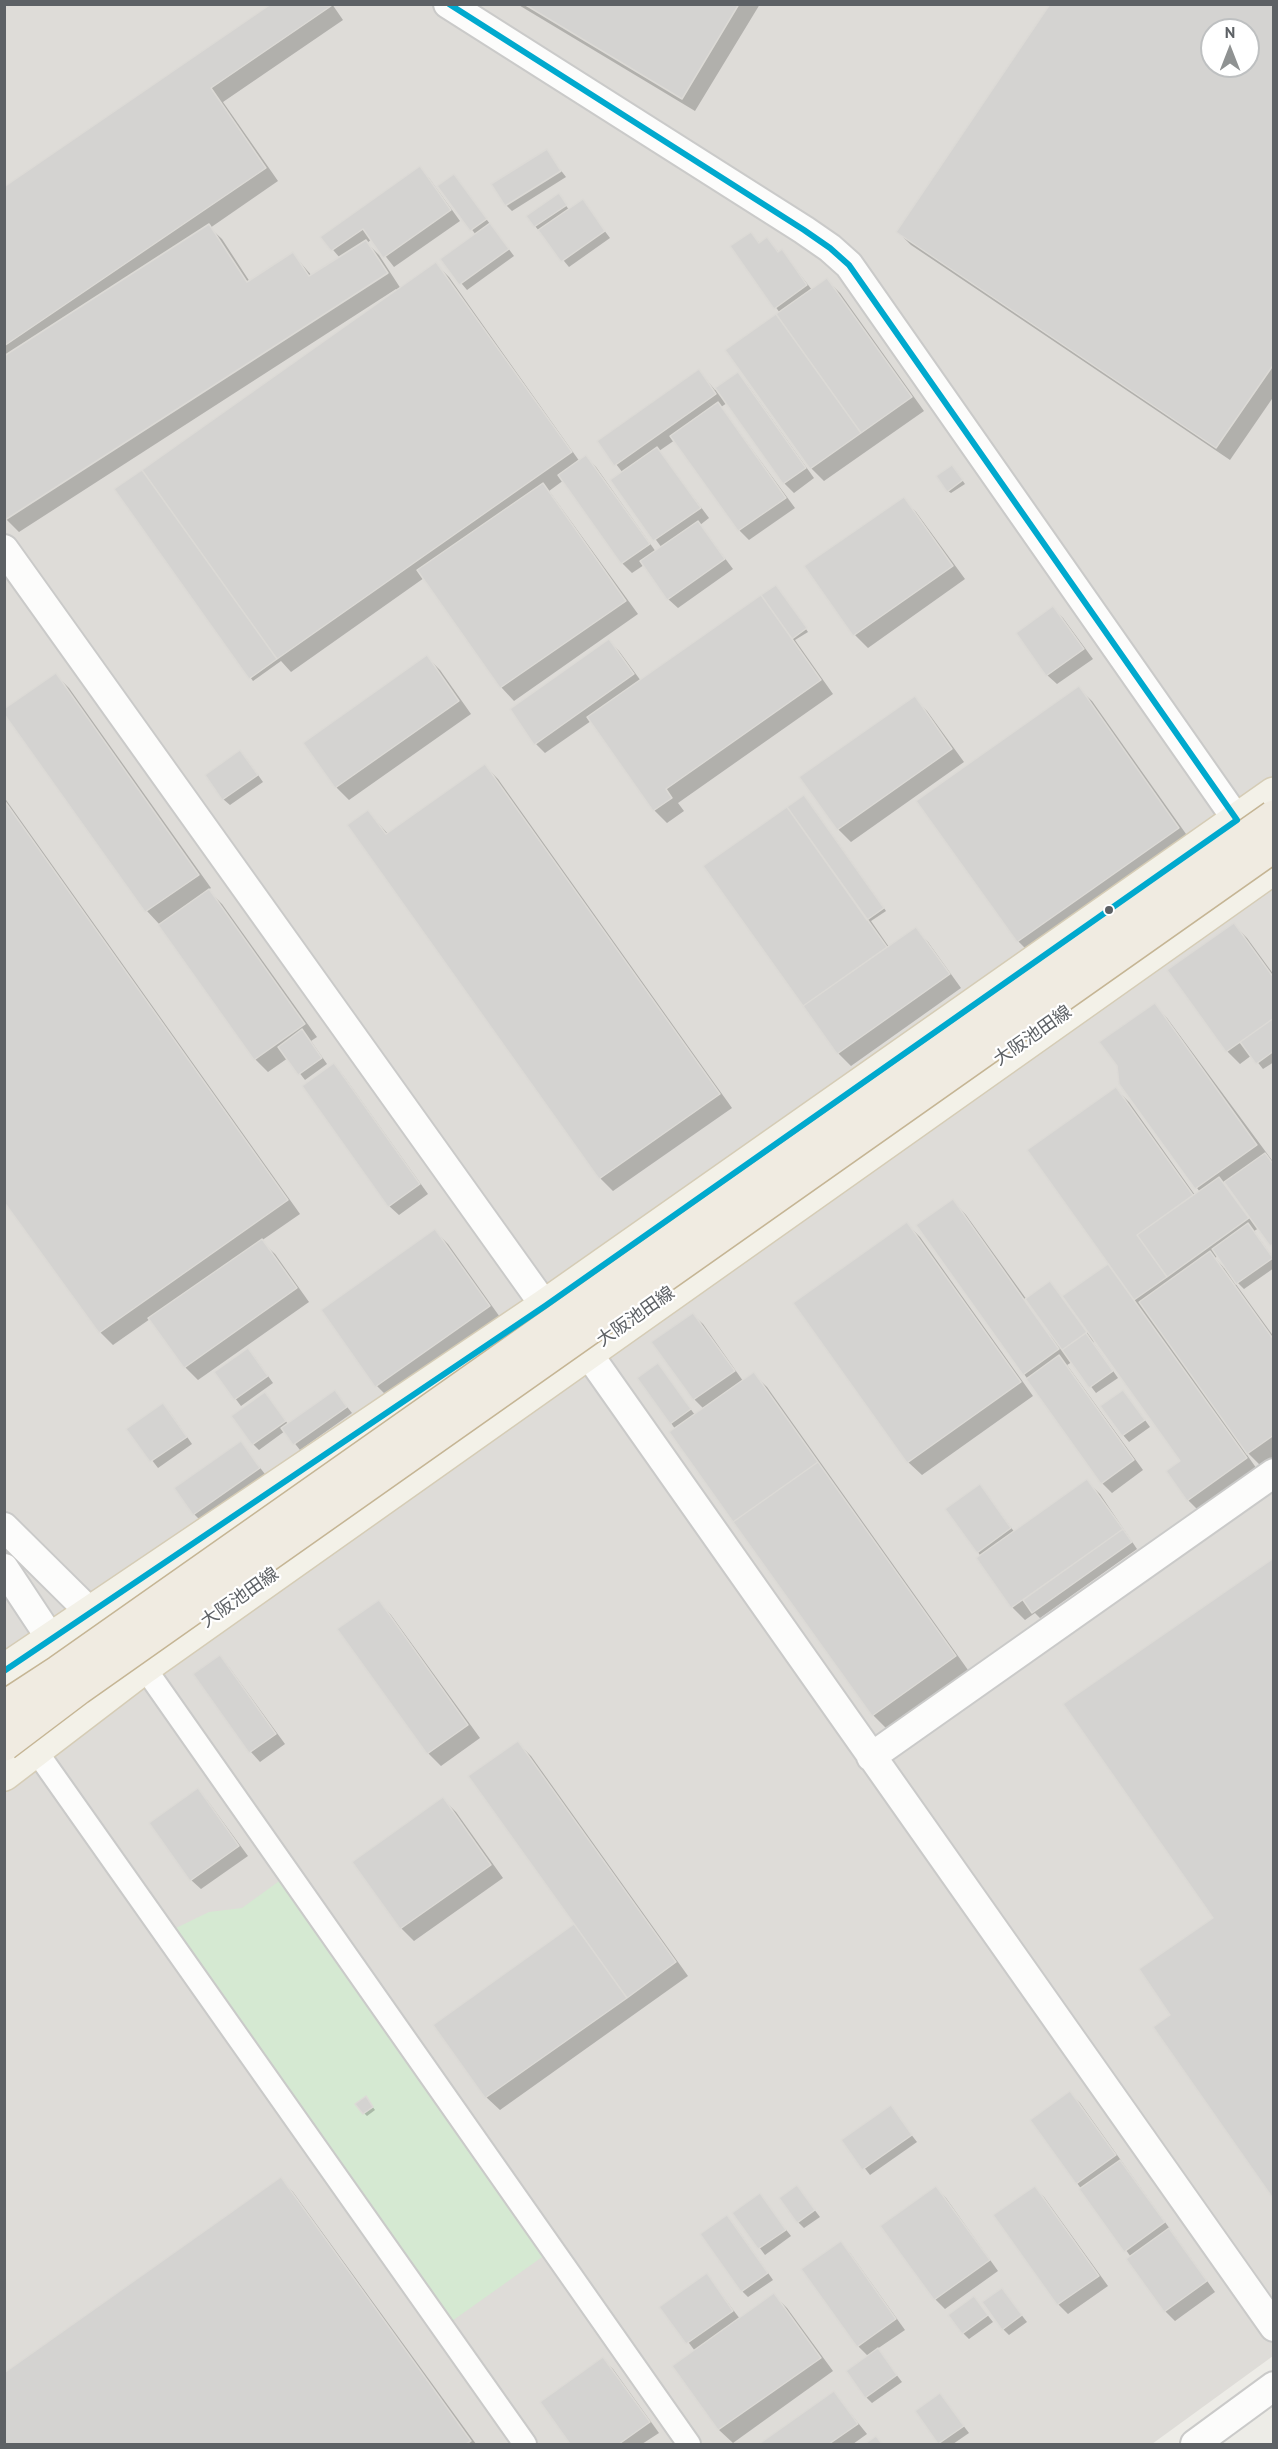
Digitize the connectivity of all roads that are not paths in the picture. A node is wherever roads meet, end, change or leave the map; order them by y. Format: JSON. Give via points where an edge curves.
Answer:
{"nodes":[{"id":1,"x":448,"y":4,"type":"edge"},
{"id":2,"x":4,"y":549,"type":"edge"},
{"id":3,"x":1274,"y":794,"type":"edge"},
{"id":4,"x":1274,"y":817,"type":"edge"},
{"id":5,"x":1237,"y":820,"type":"junction"},
{"id":6,"x":1273,"y":860,"type":"edge"},
{"id":7,"x":545,"y":1306,"type":"junction"},
{"id":8,"x":587,"y":1352,"type":"junction"},
{"id":9,"x":1274,"y":1473,"type":"edge"},
{"id":10,"x":4,"y":1527,"type":"edge"},
{"id":11,"x":4,"y":1568,"type":"edge"},
{"id":12,"x":90,"y":1613,"type":"junction"},
{"id":13,"x":51,"y":1639,"type":"junction"},
{"id":14,"x":8,"y":1660,"type":"edge"},
{"id":15,"x":144,"y":1667,"type":"junction"},
{"id":16,"x":4,"y":1708,"type":"edge"},
{"id":17,"x":4,"y":1744,"type":"edge"},
{"id":18,"x":36,"y":1751,"type":"junction"},
{"id":19,"x":872,"y":1757,"type":"junction"},
{"id":20,"x":4,"y":1774,"type":"edge"},
{"id":21,"x":1274,"y":2327,"type":"edge"},
{"id":22,"x":1274,"y":2386,"type":"edge"},
{"id":23,"x":525,"y":2445,"type":"edge"},
{"id":24,"x":689,"y":2445,"type":"edge"},
{"id":25,"x":1195,"y":2445,"type":"edge"}],
"edges":[{"from":1,"to":5,"type":"street","via":[[804,230],[849,265]]},
{"from":2,"to":7,"type":"street"},
{"from":3,"to":5,"type":"main road"},
{"from":4,"to":16,"type":"highway","bridge":true},
{"from":5,"to":6,"type":"street"},
{"from":5,"to":7,"type":"main road"},
{"from":6,"to":8,"type":"main road","name":"大阪池田線"},
{"from":6,"to":17,"type":"highway","bridge":true,"via":[[78,1688]]},
{"from":7,"to":8,"type":"street"},
{"from":7,"to":12,"type":"main road"},
{"from":8,"to":15,"type":"main road","name":"大阪池田線"},
{"from":8,"to":19,"type":"street"},
{"from":9,"to":19,"type":"street"},
{"from":10,"to":12,"type":"street"},
{"from":11,"to":13,"type":"street"},
{"from":12,"to":13,"type":"main road"},
{"from":12,"to":15,"type":"street"},
{"from":13,"to":14,"type":"main road"},
{"from":13,"to":18,"type":"street","via":[[61,1665],[62,1696],[54,1724]]},
{"from":14,"to":18,"type":"street"},
{"from":15,"to":18,"type":"main road","name":"大阪池田線"},
{"from":15,"to":24,"type":"street"},
{"from":18,"to":20,"type":"main road","name":"大阪池田線"},
{"from":18,"to":23,"type":"street"},
{"from":19,"to":21,"type":"street"},
{"from":22,"to":25,"type":"street"}]}
